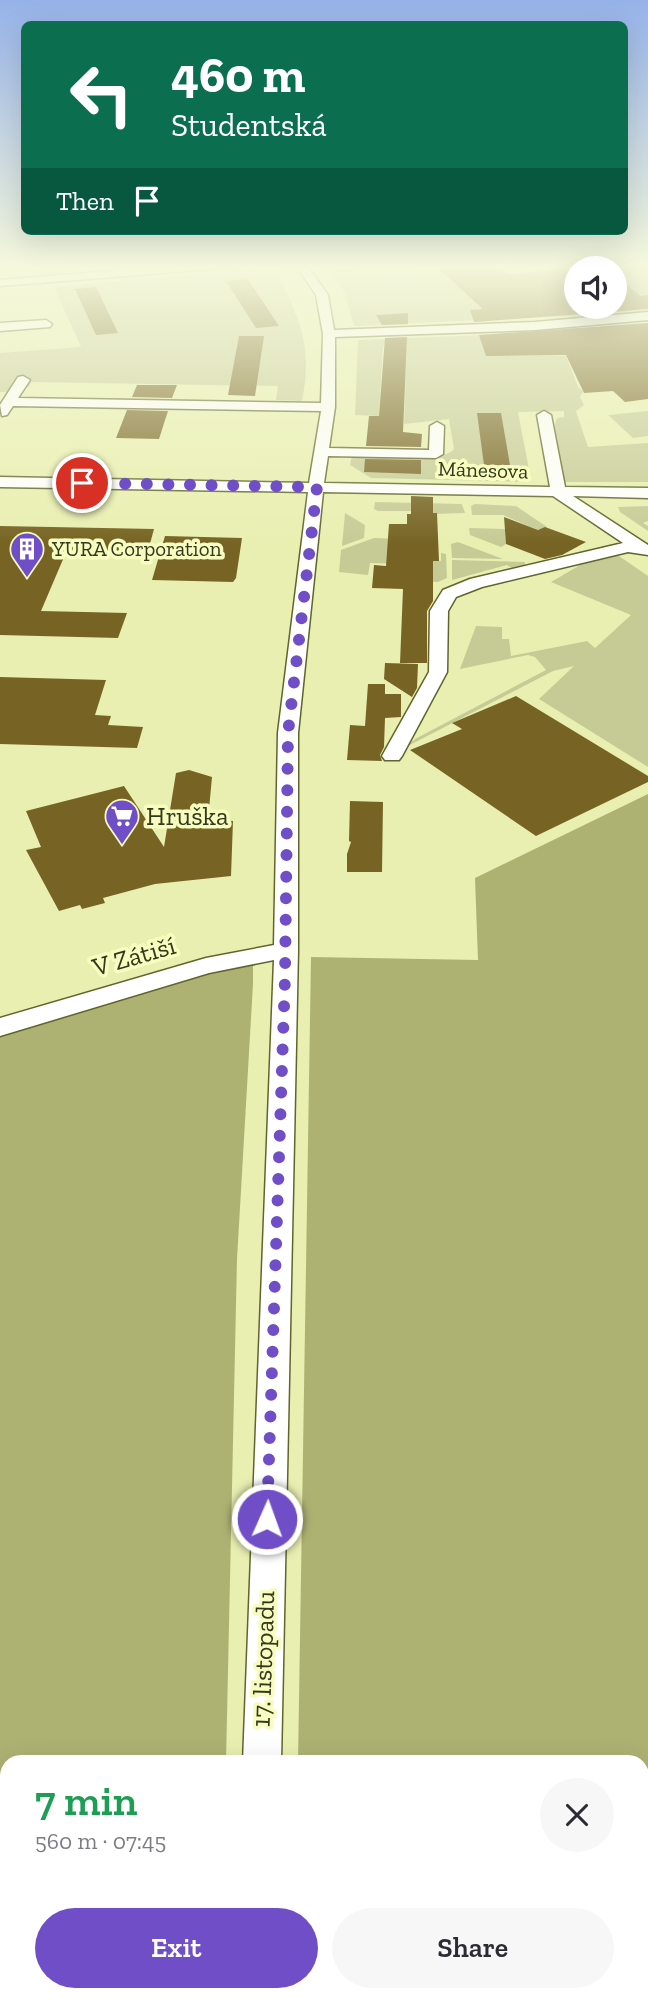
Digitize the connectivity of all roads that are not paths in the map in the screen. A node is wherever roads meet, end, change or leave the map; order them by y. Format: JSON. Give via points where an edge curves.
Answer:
{"nodes":[{"id":1,"x":329,"y":357,"type":"edge"},
{"id":2,"x":23,"y":380,"type":"dead end"},
{"id":3,"x":8,"y":402,"type":"junction"},
{"id":4,"x":328,"y":407,"type":"junction"},
{"id":5,"x":544,"y":415,"type":"dead end"},
{"id":6,"x":0,"y":416,"type":"edge"},
{"id":7,"x":437,"y":426,"type":"dead end"},
{"id":8,"x":322,"y":452,"type":"junction"},
{"id":9,"x":0,"y":482,"type":"edge"},
{"id":10,"x":317,"y":487,"type":"junction"},
{"id":11,"x":648,"y":493,"type":"edge"},
{"id":12,"x":559,"y":494,"type":"junction"},
{"id":13,"x":644,"y":550,"type":"edge"},
{"id":14,"x":392,"y":756,"type":"dead end"},
{"id":15,"x":285,"y":950,"type":"junction"},
{"id":16,"x":0,"y":1027,"type":"edge"},
{"id":17,"x":262,"y":1755,"type":"edge"}],
"edges":[{"from":1,"to":4,"type":"street","name":"17. listopadu"},
{"from":2,"to":3,"type":"street"},
{"from":3,"to":4,"type":"street"},
{"from":3,"to":6,"type":"street"},
{"from":4,"to":8,"type":"street","name":"17. listopadu"},
{"from":5,"to":12,"type":"street"},
{"from":7,"to":8,"type":"street","via":[[436,454]]},
{"from":8,"to":10,"type":"street","name":"17. listopadu"},
{"from":9,"to":10,"type":"street","name":"Mánesova"},
{"from":10,"to":12,"type":"street","name":"Mánesova"},
{"from":10,"to":15,"type":"street","name":"17. listopadu","via":[[288,733]]},
{"from":11,"to":12,"type":"street","name":"Mánesova"},
{"from":12,"to":13,"type":"street"},
{"from":13,"to":14,"type":"street","via":[[628,547],[476,583],[449,594],[439,611],[438,672]]},
{"from":15,"to":16,"type":"street","name":"V Zátiší","via":[[206,966]]},
{"from":15,"to":17,"type":"street","name":"17. listopadu"}]}
